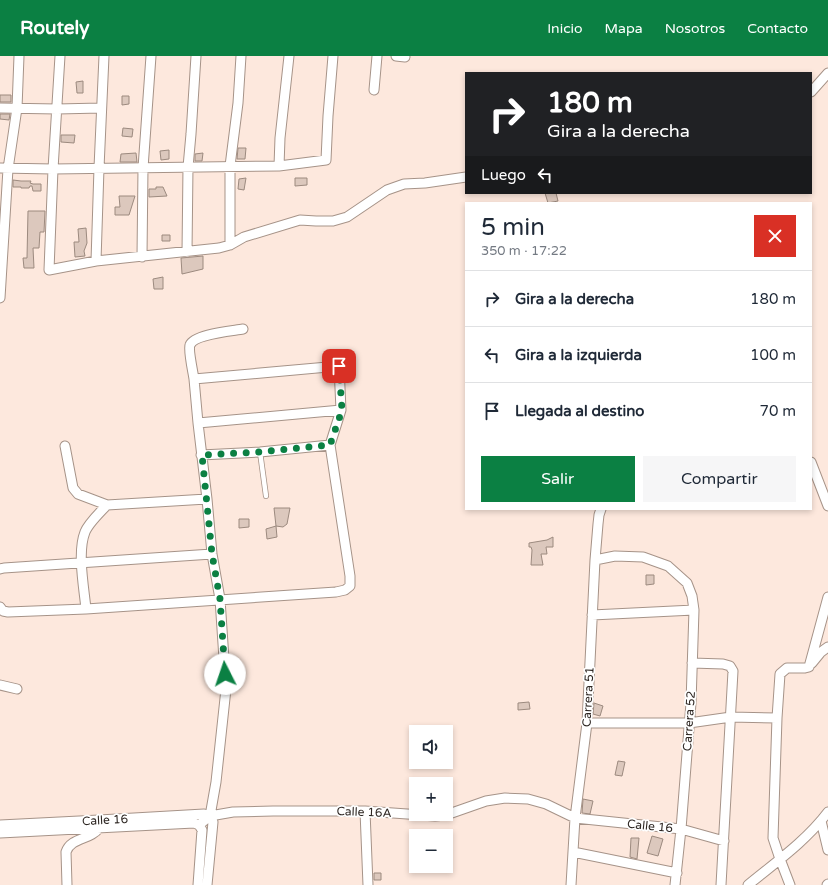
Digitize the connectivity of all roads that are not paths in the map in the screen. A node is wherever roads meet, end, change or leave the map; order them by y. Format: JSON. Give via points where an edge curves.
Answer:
{"nodes":[{"id":1,"x":19,"y":56,"type":"edge"},
{"id":2,"x":60,"y":56,"type":"edge"},
{"id":3,"x":104,"y":56,"type":"edge"},
{"id":4,"x":151,"y":56,"type":"edge"},
{"id":5,"x":196,"y":56,"type":"edge"},
{"id":6,"x":241,"y":56,"type":"edge"},
{"id":7,"x":289,"y":56,"type":"edge"},
{"id":8,"x":333,"y":56,"type":"edge"},
{"id":9,"x":377,"y":56,"type":"edge"},
{"id":10,"x":828,"y":72,"type":"edge"},
{"id":11,"x":374,"y":90,"type":"dead end"},
{"id":12,"x":812,"y":91,"type":"edge"},
{"id":13,"x":0,"y":108,"type":"edge"},
{"id":14,"x":17,"y":108,"type":"junction"},
{"id":15,"x":101,"y":108,"type":"junction"},
{"id":16,"x":57,"y":109,"type":"junction"},
{"id":17,"x":230,"y":166,"type":"junction"},
{"id":18,"x":279,"y":166,"type":"junction"},
{"id":19,"x":188,"y":167,"type":"junction"},
{"id":20,"x":4,"y":168,"type":"edge"},
{"id":21,"x":99,"y":168,"type":"junction"},
{"id":22,"x":143,"y":168,"type":"junction"},
{"id":23,"x":53,"y":169,"type":"junction"},
{"id":24,"x":465,"y":177,"type":"edge"},
{"id":25,"x":230,"y":245,"type":"junction"},
{"id":26,"x":187,"y":252,"type":"junction"},
{"id":27,"x":142,"y":257,"type":"junction"},
{"id":28,"x":96,"y":262,"type":"junction"},
{"id":29,"x":0,"y":298,"type":"edge"},
{"id":30,"x":243,"y":329,"type":"dead end"},
{"id":31,"x":194,"y":379,"type":"junction"},
{"id":32,"x":342,"y":410,"type":"junction"},
{"id":33,"x":198,"y":423,"type":"junction"},
{"id":34,"x":330,"y":445,"type":"junction"},
{"id":35,"x":65,"y":446,"type":"dead end"},
{"id":36,"x":260,"y":452,"type":"junction"},
{"id":37,"x":202,"y":455,"type":"junction"},
{"id":38,"x":812,"y":465,"type":"edge"},
{"id":39,"x":266,"y":496,"type":"dead end"},
{"id":40,"x":207,"y":499,"type":"junction"},
{"id":41,"x":107,"y":505,"type":"junction"},
{"id":42,"x":828,"y":506,"type":"edge"},
{"id":43,"x":601,"y":510,"type":"edge"},
{"id":44,"x":212,"y":554,"type":"junction"},
{"id":45,"x":595,"y":560,"type":"junction"},
{"id":46,"x":81,"y":563,"type":"junction"},
{"id":47,"x":0,"y":569,"type":"edge"},
{"id":48,"x":828,"y":597,"type":"edge"},
{"id":49,"x":220,"y":599,"type":"junction"},
{"id":50,"x":0,"y":607,"type":"edge"},
{"id":51,"x":86,"y":609,"type":"junction"},
{"id":52,"x":694,"y":610,"type":"junction"},
{"id":53,"x":592,"y":615,"type":"junction"},
{"id":54,"x":828,"y":647,"type":"edge"},
{"id":55,"x":692,"y":663,"type":"junction"},
{"id":56,"x":810,"y":667,"type":"junction"},
{"id":57,"x":0,"y":685,"type":"edge"},
{"id":58,"x":17,"y":689,"type":"dead end"},
{"id":59,"x":731,"y":717,"type":"junction"},
{"id":60,"x":777,"y":718,"type":"junction"},
{"id":61,"x":689,"y":723,"type":"junction"},
{"id":62,"x":587,"y":724,"type":"junction"},
{"id":63,"x":365,"y":811,"type":"junction"},
{"id":64,"x":828,"y":812,"type":"edge"},
{"id":65,"x":210,"y":816,"type":"junction"},
{"id":66,"x":575,"y":818,"type":"junction"},
{"id":67,"x":821,"y":821,"type":"junction"},
{"id":68,"x":99,"y":824,"type":"junction"},
{"id":69,"x":0,"y":825,"type":"edge"},
{"id":70,"x":199,"y":825,"type":"junction"},
{"id":71,"x":681,"y":829,"type":"junction"},
{"id":72,"x":0,"y":833,"type":"edge"},
{"id":73,"x":724,"y":841,"type":"junction"},
{"id":74,"x":828,"y":850,"type":"edge"},
{"id":75,"x":573,"y":852,"type":"junction"},
{"id":76,"x":780,"y":859,"type":"junction"},
{"id":77,"x":677,"y":873,"type":"junction"},
{"id":78,"x":67,"y":885,"type":"edge"},
{"id":79,"x":198,"y":885,"type":"edge"},
{"id":80,"x":207,"y":885,"type":"edge"},
{"id":81,"x":368,"y":885,"type":"edge"},
{"id":82,"x":571,"y":885,"type":"edge"},
{"id":83,"x":676,"y":885,"type":"edge"},
{"id":84,"x":721,"y":885,"type":"edge"},
{"id":85,"x":748,"y":885,"type":"edge"},
{"id":86,"x":790,"y":885,"type":"edge"}],
"edges":[{"from":1,"to":14,"type":"street"},
{"from":2,"to":16,"type":"street"},
{"from":3,"to":15,"type":"street"},
{"from":4,"to":22,"type":"street"},
{"from":5,"to":19,"type":"street"},
{"from":6,"to":17,"type":"street"},
{"from":7,"to":18,"type":"street"},
{"from":8,"to":18,"type":"street","via":[[326,160]]},
{"from":9,"to":11,"type":"street"},
{"from":10,"to":12,"type":"street"},
{"from":13,"to":14,"type":"street"},
{"from":14,"to":16,"type":"street"},
{"from":14,"to":20,"type":"street"},
{"from":15,"to":16,"type":"street"},
{"from":15,"to":21,"type":"street"},
{"from":16,"to":23,"type":"street"},
{"from":17,"to":18,"type":"street"},
{"from":17,"to":19,"type":"street"},
{"from":17,"to":25,"type":"street"},
{"from":19,"to":22,"type":"street"},
{"from":19,"to":26,"type":"street"},
{"from":20,"to":23,"type":"street"},
{"from":20,"to":29,"type":"street"},
{"from":21,"to":22,"type":"street"},
{"from":21,"to":23,"type":"street"},
{"from":21,"to":28,"type":"street"},
{"from":22,"to":27,"type":"street"},
{"from":23,"to":28,"type":"street","via":[[49,270]]},
{"from":24,"to":25,"type":"street","via":[[404,184],[387,190],[347,217],[333,221],[300,220],[244,237]]},
{"from":25,"to":26,"type":"street"},
{"from":26,"to":27,"type":"street"},
{"from":27,"to":28,"type":"street"},
{"from":30,"to":31,"type":"street","via":[[204,336],[190,344]]},
{"from":31,"to":32,"type":"street","via":[[339,366]]},
{"from":31,"to":33,"type":"street"},
{"from":32,"to":33,"type":"street"},
{"from":32,"to":34,"type":"street"},
{"from":33,"to":37,"type":"street"},
{"from":34,"to":36,"type":"street"},
{"from":34,"to":49,"type":"street","via":[[350,586],[336,592]]},
{"from":35,"to":41,"type":"street","via":[[73,488],[78,494]]},
{"from":36,"to":37,"type":"street"},
{"from":36,"to":39,"type":"lane"},
{"from":37,"to":40,"type":"street"},
{"from":38,"to":42,"type":"street"},
{"from":40,"to":41,"type":"street"},
{"from":40,"to":44,"type":"street"},
{"from":41,"to":46,"type":"street","via":[[86,530]]},
{"from":43,"to":45,"type":"street","name":"Carrera 51"},
{"from":44,"to":46,"type":"street"},
{"from":44,"to":49,"type":"street"},
{"from":45,"to":52,"type":"street","name":"Carrera 52","via":[[615,556],[643,557],[668,566],[687,583]]},
{"from":45,"to":53,"type":"street","name":"Carrera 51"},
{"from":46,"to":47,"type":"street"},
{"from":46,"to":51,"type":"street"},
{"from":48,"to":56,"type":"street"},
{"from":49,"to":51,"type":"street"},
{"from":49,"to":65,"type":"street","via":[[226,688]]},
{"from":50,"to":51,"type":"street","via":[[8,612]]},
{"from":52,"to":53,"type":"street"},
{"from":52,"to":55,"type":"street","name":"Carrera 52"},
{"from":53,"to":62,"type":"street","name":"Carrera 51"},
{"from":54,"to":56,"type":"street"},
{"from":55,"to":59,"type":"street","via":[[730,666],[733,671]]},
{"from":55,"to":61,"type":"street","name":"Carrera 52"},
{"from":56,"to":60,"type":"street","via":[[786,668],[780,674]]},
{"from":57,"to":58,"type":"street"},
{"from":59,"to":60,"type":"street"},
{"from":59,"to":61,"type":"street"},
{"from":59,"to":73,"type":"street"},
{"from":60,"to":76,"type":"street","via":[[774,838]]},
{"from":61,"to":62,"type":"street"},
{"from":61,"to":71,"type":"street","name":"Carrera 52"},
{"from":62,"to":66,"type":"street","name":"Carrera 51"},
{"from":63,"to":65,"type":"street","name":"Calle 16A","via":[[233,812]]},
{"from":63,"to":66,"type":"street","name":"Calle 16A","via":[[446,815],[486,801],[505,798],[546,804]]},
{"from":63,"to":81,"type":"street"},
{"from":64,"to":67,"type":"street"},
{"from":65,"to":68,"type":"street","name":"Calle 16","via":[[204,814]]},
{"from":65,"to":70,"type":"street","name":"Calle 16A"},
{"from":65,"to":80,"type":"street","via":[[212,822]]},
{"from":66,"to":71,"type":"street","name":"Calle 16"},
{"from":66,"to":75,"type":"street","name":"Carrera 51"},
{"from":67,"to":74,"type":"street"},
{"from":67,"to":76,"type":"street"},
{"from":68,"to":69,"type":"street","name":"Calle 16"},
{"from":68,"to":70,"type":"street","name":"Calle 16"},
{"from":68,"to":72,"type":"street","name":"Calle 16"},
{"from":68,"to":78,"type":"street","via":[[96,832],[68,847]]},
{"from":70,"to":79,"type":"street","via":[[202,830]]},
{"from":71,"to":73,"type":"street","name":"Calle 16"},
{"from":71,"to":77,"type":"street","name":"Carrera 52"},
{"from":73,"to":84,"type":"street"},
{"from":75,"to":77,"type":"street"},
{"from":75,"to":82,"type":"street","name":"Carrera 51"},
{"from":76,"to":85,"type":"street"},
{"from":76,"to":86,"type":"street"},
{"from":77,"to":83,"type":"street","name":"Carrera 52"}]}
